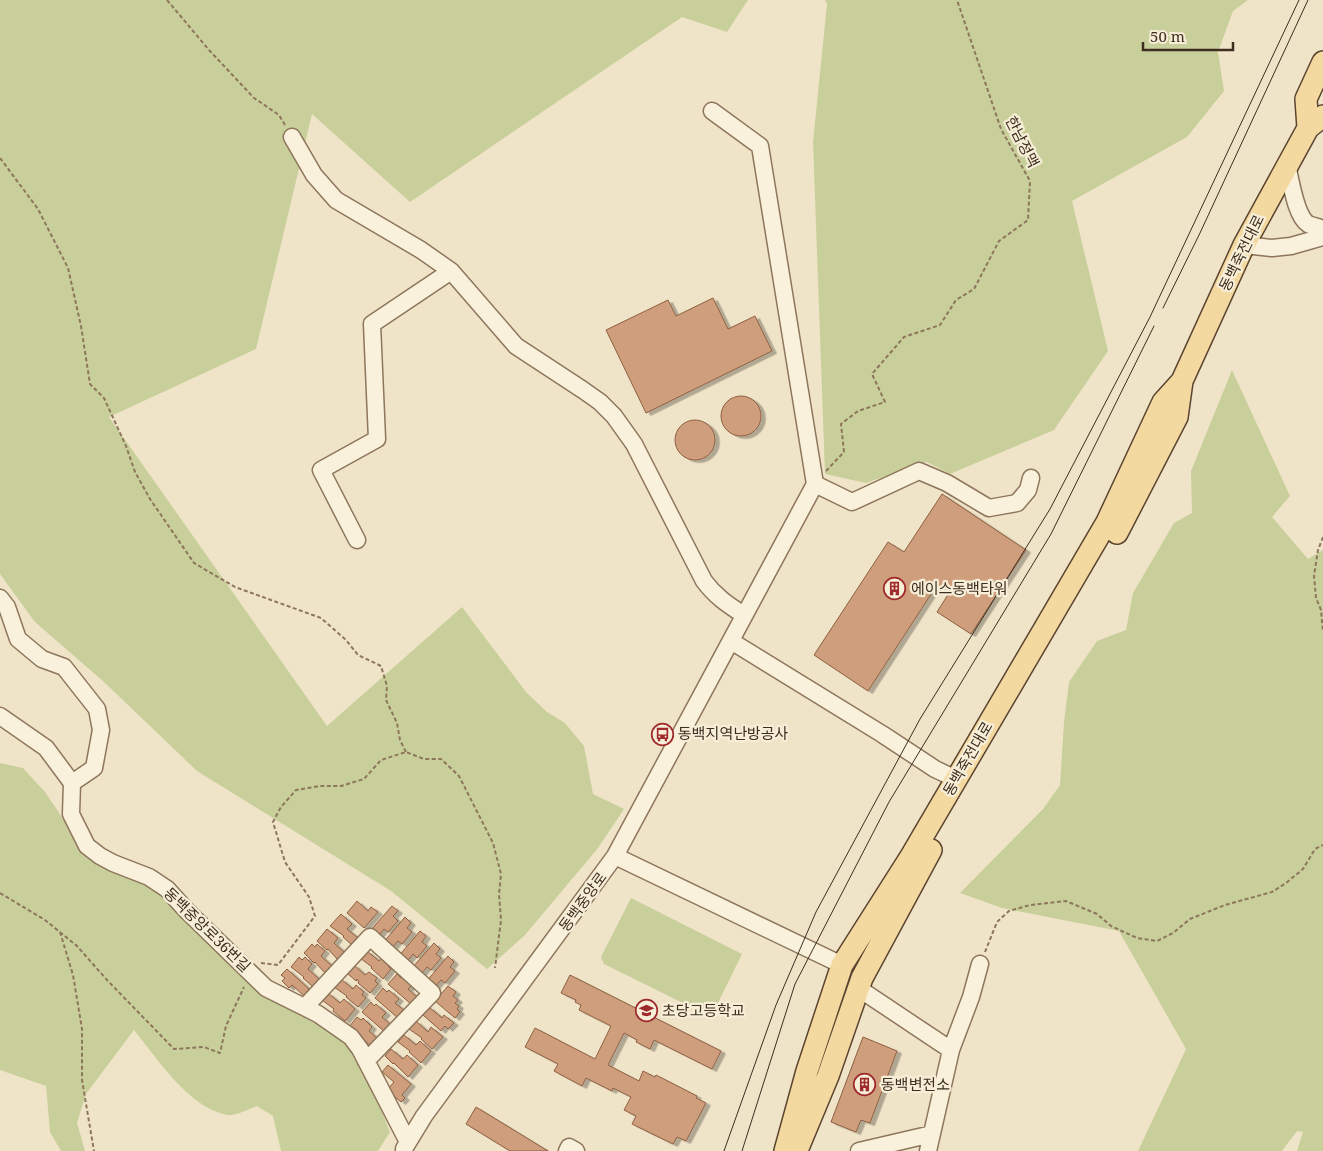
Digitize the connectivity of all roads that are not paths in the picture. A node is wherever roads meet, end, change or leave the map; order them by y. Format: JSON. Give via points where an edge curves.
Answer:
{"nodes":[{"id":1,"x":1323,"y":62,"type":"edge"},
{"id":2,"x":712,"y":110,"type":"dead end"},
{"id":3,"x":1315,"y":122,"type":"edge"},
{"id":4,"x":292,"y":137,"type":"road end"},
{"id":5,"x":1287,"y":165,"type":"junction"},
{"id":6,"x":1323,"y":229,"type":"edge"},
{"id":7,"x":1323,"y":237,"type":"edge"},
{"id":8,"x":1244,"y":245,"type":"junction"},
{"id":9,"x":451,"y":272,"type":"junction"},
{"id":10,"x":1182,"y":380,"type":"junction"},
{"id":11,"x":1031,"y":478,"type":"dead end"},
{"id":12,"x":815,"y":484,"type":"junction"},
{"id":13,"x":357,"y":540,"type":"dead end"},
{"id":14,"x":0,"y":598,"type":"edge"},
{"id":15,"x":744,"y":616,"type":"junction"},
{"id":16,"x":731,"y":641,"type":"junction"},
{"id":17,"x":0,"y":716,"type":"edge"},
{"id":18,"x":956,"y":779,"type":"junction"},
{"id":19,"x":72,"y":783,"type":"junction"},
{"id":20,"x":616,"y":856,"type":"junction"},
{"id":21,"x":980,"y":964,"type":"road end"},
{"id":22,"x":842,"y":965,"type":"junction"},
{"id":23,"x":858,"y":988,"type":"junction"},
{"id":24,"x":305,"y":1007,"type":"junction"},
{"id":25,"x":950,"y":1050,"type":"junction"},
{"id":26,"x":366,"y":1061,"type":"junction"},
{"id":27,"x":807,"y":1070,"type":"junction"},
{"id":28,"x":828,"y":1076,"type":"junction"},
{"id":29,"x":932,"y":1134,"type":"junction"},
{"id":30,"x":405,"y":1147,"type":"edge"},
{"id":31,"x":567,"y":1151,"type":"edge"},
{"id":32,"x":576,"y":1151,"type":"edge"},
{"id":33,"x":772,"y":1151,"type":"edge"},
{"id":34,"x":785,"y":1151,"type":"edge"},
{"id":35,"x":797,"y":1151,"type":"edge"},
{"id":36,"x":810,"y":1151,"type":"edge"},
{"id":37,"x":859,"y":1151,"type":"edge"},
{"id":38,"x":928,"y":1151,"type":"edge"}],
"edges":[{"from":1,"to":3,"type":"main road","name":"동백죽전대로","via":[[1306,99]]},
{"from":2,"to":12,"type":"street","via":[[760,146]]},
{"from":3,"to":5,"type":"main road","name":"동백죽전대로"},
{"from":4,"to":9,"type":"street","via":[[314,176],[336,200],[422,250]]},
{"from":5,"to":6,"type":"street","via":[[1302,217],[1308,224]]},
{"from":5,"to":8,"type":"main road","name":"동백죽전대로"},
{"from":7,"to":8,"type":"street","via":[[1272,248]]},
{"from":8,"to":10,"type":"main road","name":"동백죽전대로"},
{"from":9,"to":13,"type":"street","via":[[372,324],[377,438],[321,470]]},
{"from":9,"to":15,"type":"street","via":[[516,346],[600,402],[614,416],[634,444],[704,580],[722,602]]},
{"from":10,"to":18,"type":"main road","name":"동백죽전대로","via":[[1163,402],[1107,522]]},
{"from":10,"to":23,"type":"main road","name":"동백죽전대로","via":[[1177,417],[1118,529],[922,864]]},
{"from":11,"to":12,"type":"street","via":[[1028,490],[1017,504],[989,508],[948,482],[919,471],[852,502]]},
{"from":12,"to":15,"type":"street"},
{"from":14,"to":19,"type":"street","via":[[7,607],[18,639],[42,659],[64,667],[97,709],[101,730],[94,768]]},
{"from":15,"to":16,"type":"street"},
{"from":16,"to":18,"type":"street"},
{"from":16,"to":20,"type":"street"},
{"from":17,"to":19,"type":"street","via":[[46,748]]},
{"from":18,"to":22,"type":"main road","name":"동백죽전대로"},
{"from":19,"to":24,"type":"street","name":"동백중앙로36번길","via":[[71,814],[87,846],[112,863],[149,877],[167,889],[266,988]]},
{"from":20,"to":22,"type":"street","name":"동백중앙로"},
{"from":20,"to":30,"type":"street","name":"동백중앙로"},
{"from":21,"to":25,"type":"street"},
{"from":22,"to":27,"type":"main road","name":"동백죽전대로"},
{"from":23,"to":25,"type":"street"},
{"from":23,"to":28,"type":"main road","name":"동백죽전대로"},
{"from":24,"to":26,"type":"street","name":"동백중앙로36번길","via":[[351,1037]]},
{"from":24,"to":26,"type":"street","via":[[370,937],[432,993]]},
{"from":25,"to":29,"type":"street"},
{"from":26,"to":30,"type":"street","name":"동백중앙로36번길"},
{"from":27,"to":33,"type":"main road"},
{"from":27,"to":34,"type":"main road","name":"동백죽전대로"},
{"from":28,"to":35,"type":"main road","name":"동백죽전대로"},
{"from":28,"to":36,"type":"main road"},
{"from":29,"to":37,"type":"street"},
{"from":29,"to":38,"type":"street"},
{"from":31,"to":32,"type":"street","via":[[569,1147]]}]}
